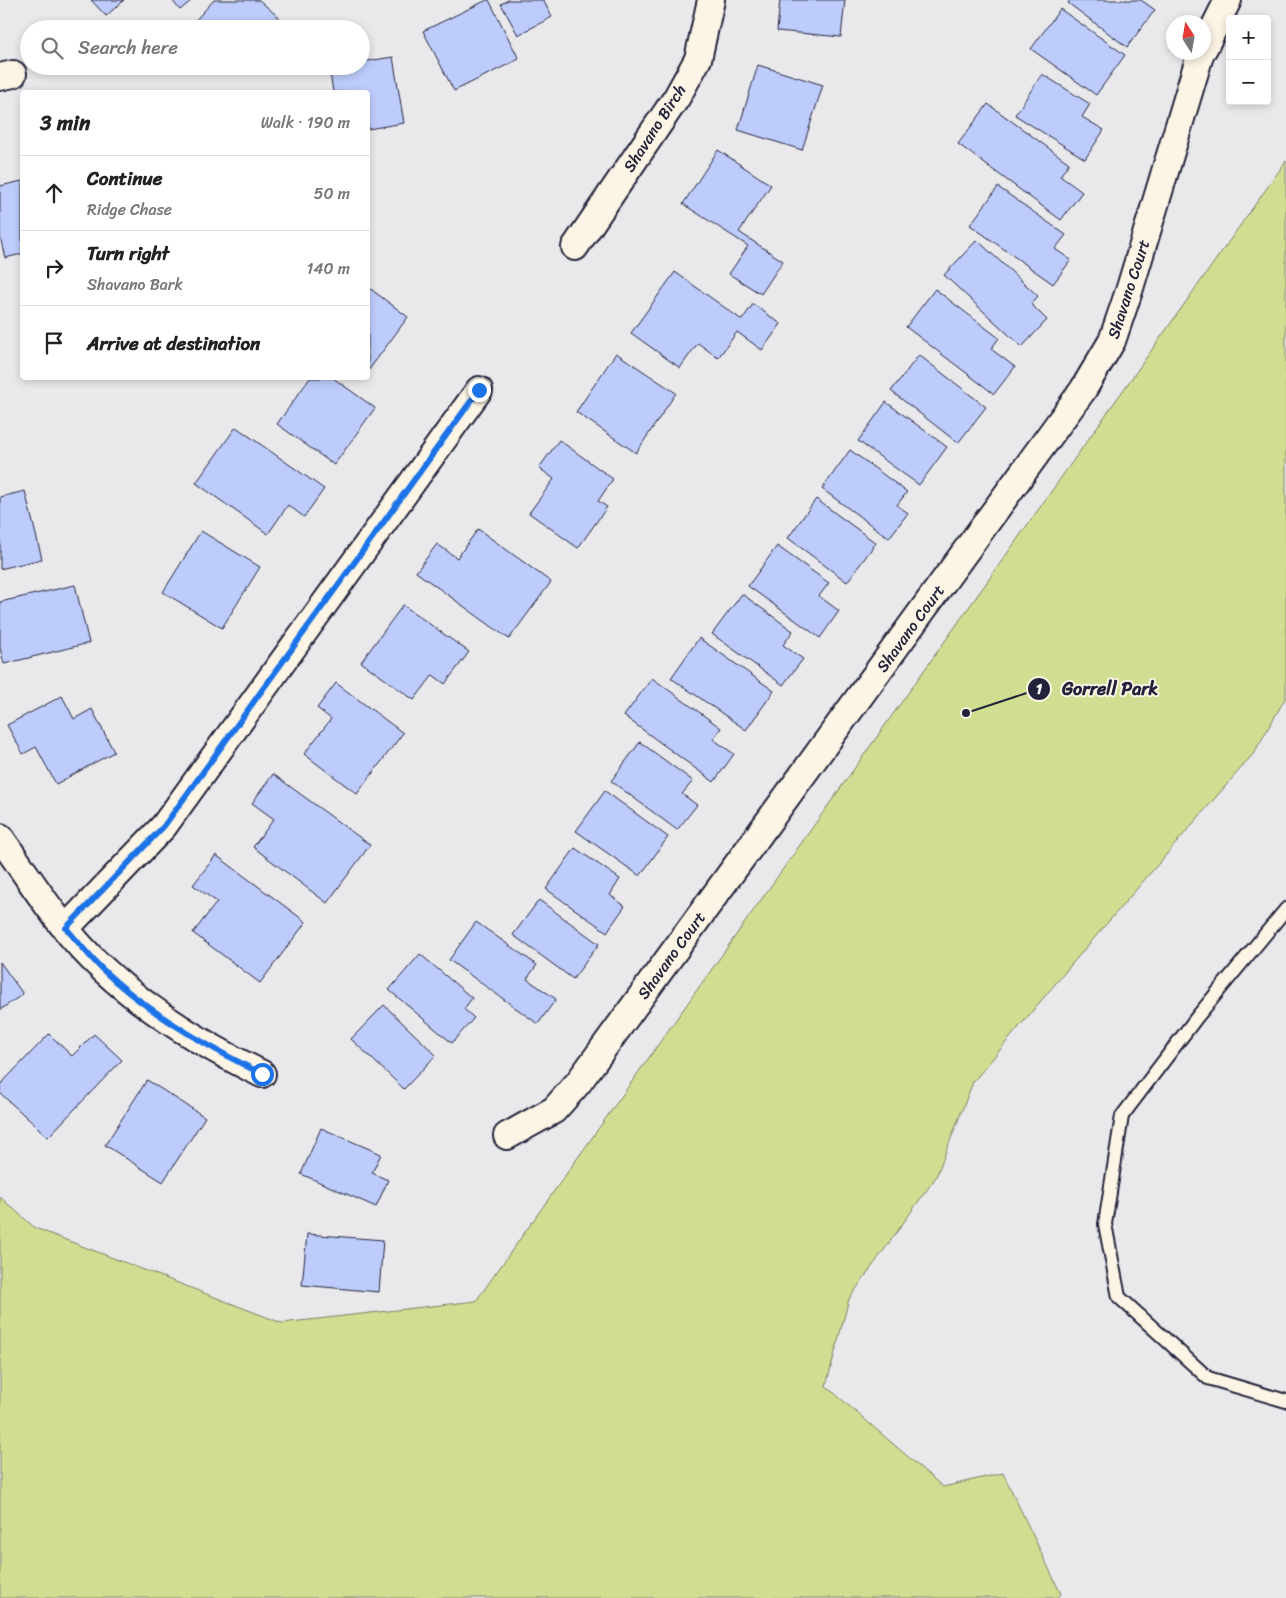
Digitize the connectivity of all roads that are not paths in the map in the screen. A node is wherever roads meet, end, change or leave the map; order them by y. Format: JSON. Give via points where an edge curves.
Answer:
{"nodes":[{"id":1,"x":711,"y":0,"type":"edge"},
{"id":2,"x":1228,"y":0,"type":"edge"},
{"id":3,"x":1211,"y":34,"type":"edge"},
{"id":4,"x":1199,"y":60,"type":"edge"},
{"id":5,"x":575,"y":247,"type":"dead end"},
{"id":6,"x":479,"y":390,"type":"dead end"},
{"id":7,"x":0,"y":837,"type":"edge"},
{"id":8,"x":1286,"y":909,"type":"edge"},
{"id":9,"x":66,"y":928,"type":"junction"},
{"id":10,"x":262,"y":1074,"type":"dead end"},
{"id":11,"x":507,"y":1136,"type":"dead end"},
{"id":12,"x":1286,"y":1401,"type":"edge"}],
"edges":[{"from":1,"to":5,"type":"street","name":"Shavano Birch","via":[[698,59],[677,97]]},
{"from":2,"to":3,"type":"street"},
{"from":4,"to":11,"type":"street","name":"Shavano Court","via":[[1112,341],[1083,390],[578,1083],[554,1110]]},
{"from":6,"to":9,"type":"street","via":[[164,826]]},
{"from":7,"to":9,"type":"street"},
{"from":8,"to":12,"type":"lane","via":[[1197,1017],[1122,1116],[1105,1224],[1120,1296],[1208,1378]]},
{"from":9,"to":10,"type":"street","via":[[131,994],[202,1042]]}]}
